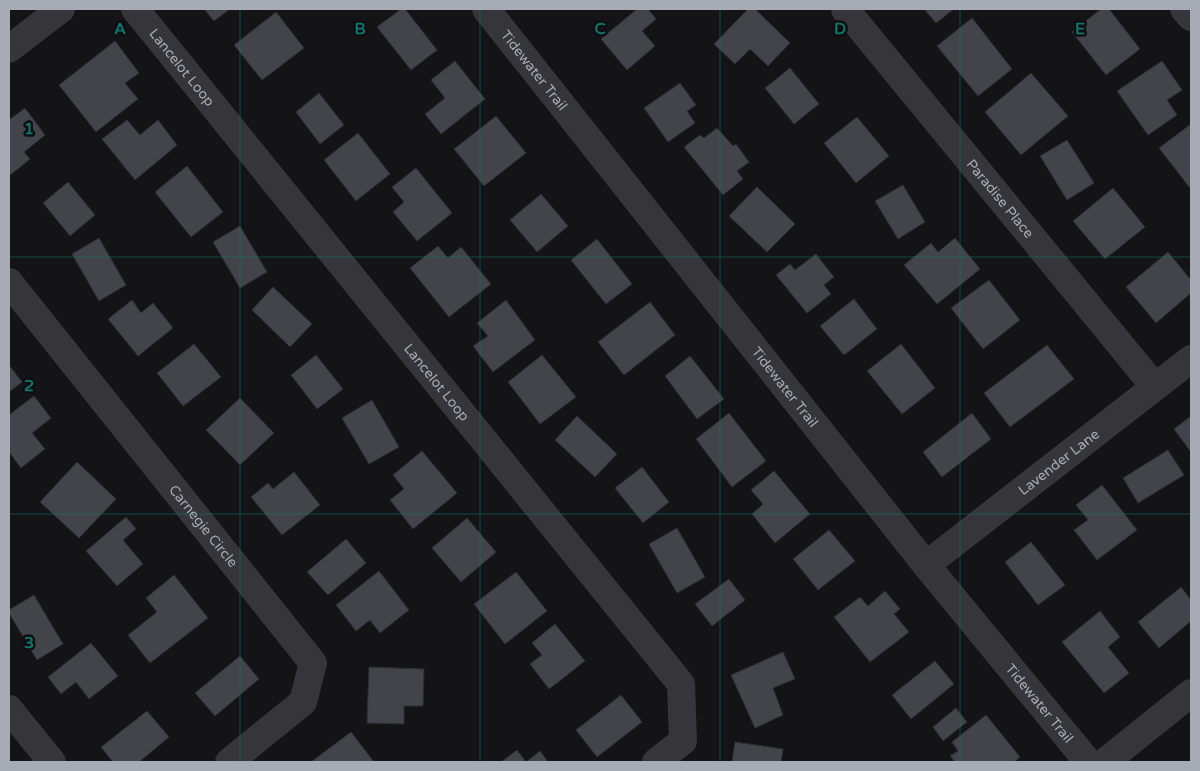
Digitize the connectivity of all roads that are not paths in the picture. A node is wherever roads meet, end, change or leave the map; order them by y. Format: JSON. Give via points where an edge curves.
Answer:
{"nodes":[{"id":1,"x":61,"y":9,"type":"edge"},
{"id":2,"x":135,"y":9,"type":"edge"},
{"id":3,"x":486,"y":9,"type":"edge"},
{"id":4,"x":845,"y":9,"type":"edge"},
{"id":5,"x":1184,"y":9,"type":"edge"},
{"id":6,"x":1191,"y":17,"type":"edge"},
{"id":7,"x":9,"y":49,"type":"edge"},
{"id":8,"x":9,"y":282,"type":"edge"},
{"id":9,"x":1191,"y":359,"type":"edge"},
{"id":10,"x":1155,"y":387,"type":"junction"},
{"id":11,"x":926,"y":565,"type":"junction"},
{"id":12,"x":1191,"y":694,"type":"edge"},
{"id":13,"x":9,"y":709,"type":"edge"},
{"id":14,"x":52,"y":762,"type":"edge"},
{"id":15,"x":228,"y":762,"type":"edge"},
{"id":16,"x":656,"y":762,"type":"edge"},
{"id":17,"x":1088,"y":762,"type":"edge"},
{"id":18,"x":1105,"y":762,"type":"edge"}],
"edges":[{"from":1,"to":7,"type":"street"},
{"from":2,"to":16,"type":"street","name":"Lancelot Loop","via":[[681,684],[683,740]]},
{"from":3,"to":11,"type":"street","name":"Tidewater Trail"},
{"from":4,"to":10,"type":"street","name":"Paradise Place"},
{"from":5,"to":6,"type":"street"},
{"from":8,"to":15,"type":"street","name":"Carnegie Circle","via":[[313,662],[303,702]]},
{"from":9,"to":10,"type":"street","name":"Lavender Lane"},
{"from":10,"to":11,"type":"street","name":"Lavender Lane"},
{"from":11,"to":17,"type":"street","name":"Tidewater Trail"},
{"from":12,"to":18,"type":"street"},
{"from":13,"to":14,"type":"street"}]}
